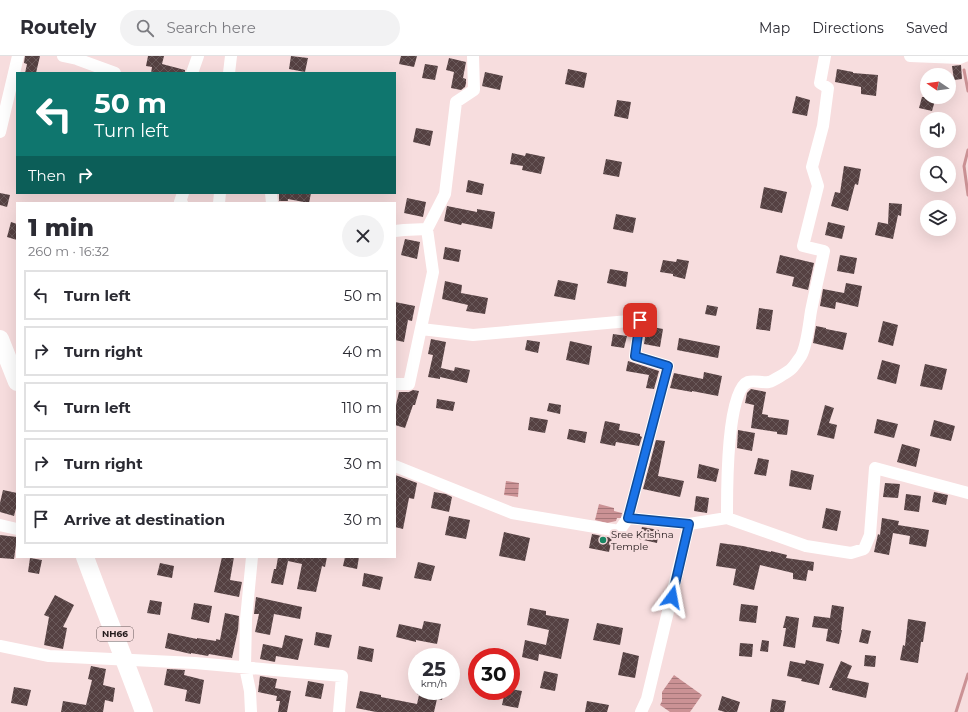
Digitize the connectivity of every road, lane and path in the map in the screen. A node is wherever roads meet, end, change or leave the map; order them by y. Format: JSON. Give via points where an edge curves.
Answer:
{"nodes":[{"id":1,"x":18,"y":56,"type":"edge"},
{"id":2,"x":63,"y":56,"type":"edge"},
{"id":3,"x":198,"y":56,"type":"edge"},
{"id":4,"x":231,"y":56,"type":"edge"},
{"id":5,"x":473,"y":56,"type":"edge"},
{"id":6,"x":825,"y":56,"type":"edge"},
{"id":7,"x":910,"y":56,"type":"edge"},
{"id":8,"x":965,"y":56,"type":"edge"},
{"id":9,"x":112,"y":72,"type":"edge"},
{"id":10,"x":192,"y":72,"type":"edge"},
{"id":11,"x":229,"y":72,"type":"edge"},
{"id":12,"x":0,"y":132,"type":"edge"},
{"id":13,"x":427,"y":229,"type":"junction"},
{"id":14,"x":396,"y":232,"type":"edge"},
{"id":15,"x":421,"y":329,"type":"junction"},
{"id":16,"x":0,"y":339,"type":"edge"},
{"id":17,"x":16,"y":379,"type":"edge"},
{"id":18,"x":396,"y":384,"type":"edge"},
{"id":19,"x":396,"y":466,"type":"edge"},
{"id":20,"x":968,"y":493,"type":"edge"},
{"id":21,"x":628,"y":518,"type":"junction"},
{"id":22,"x":727,"y":518,"type":"junction"},
{"id":23,"x":689,"y":524,"type":"junction"},
{"id":24,"x":0,"y":525,"type":"edge"},
{"id":25,"x":16,"y":529,"type":"edge"},
{"id":26,"x":85,"y":558,"type":"edge"},
{"id":27,"x":252,"y":558,"type":"edge"},
{"id":28,"x":0,"y":646,"type":"edge"},
{"id":29,"x":125,"y":660,"type":"junction"},
{"id":30,"x":245,"y":667,"type":"junction"},
{"id":31,"x":144,"y":712,"type":"edge"},
{"id":32,"x":251,"y":712,"type":"edge"},
{"id":33,"x":340,"y":712,"type":"edge"},
{"id":34,"x":641,"y":712,"type":"edge"}],
"edges":[{"from":1,"to":12,"type":"street"},
{"from":2,"to":9,"type":"street"},
{"from":3,"to":10,"type":"street"},
{"from":4,"to":11,"type":"street"},
{"from":5,"to":13,"type":"street","via":[[474,90],[456,102],[445,194]]},
{"from":6,"to":22,"type":"street","via":[[820,83],[828,88],[823,126],[812,167],[818,186],[803,246],[824,251],[805,346],[790,370],[770,382],[747,382],[738,392],[728,458]]},
{"from":7,"to":8,"type":"street"},
{"from":13,"to":14,"type":"street"},
{"from":13,"to":15,"type":"street","via":[[433,272]]},
{"from":15,"to":18,"type":"street","via":[[409,384]]},
{"from":15,"to":21,"type":"street","via":[[473,335],[640,320],[635,356],[668,366]]},
{"from":16,"to":17,"type":"highway"},
{"from":19,"to":21,"type":"street","via":[[512,513],[619,531]]},
{"from":20,"to":22,"type":"street","via":[[875,468],[870,535],[864,549],[851,553],[806,546]]},
{"from":21,"to":23,"type":"street"},
{"from":22,"to":23,"type":"street"},
{"from":23,"to":34,"type":"street","via":[[647,699]]},
{"from":24,"to":25,"type":"street"},
{"from":26,"to":29,"type":"highway","number":"NH66"},
{"from":27,"to":30,"type":"street","via":[[246,619]]},
{"from":28,"to":29,"type":"street","via":[[49,656]]},
{"from":29,"to":30,"type":"street"},
{"from":29,"to":31,"type":"highway","number":"NH66"},
{"from":30,"to":32,"type":"street"},
{"from":30,"to":33,"type":"street","via":[[342,676]]}]}
